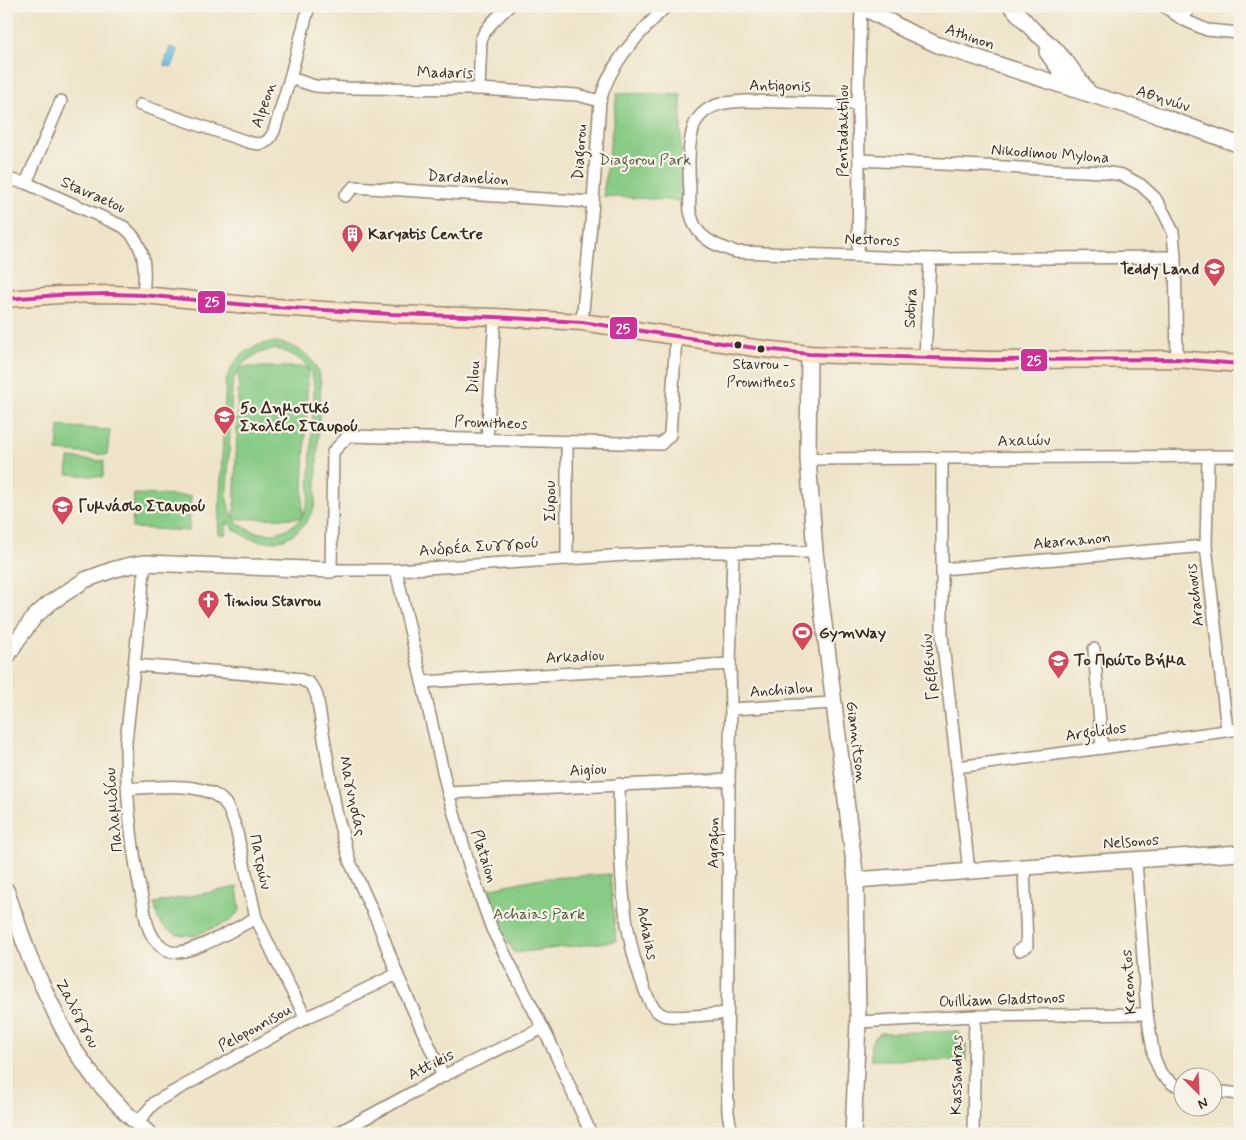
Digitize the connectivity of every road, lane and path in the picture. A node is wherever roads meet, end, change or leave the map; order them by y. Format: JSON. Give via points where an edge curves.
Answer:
{"nodes":[{"id":1,"x":509,"y":6,"type":"edge"},
{"id":2,"x":666,"y":6,"type":"edge"},
{"id":3,"x":861,"y":6,"type":"edge"},
{"id":4,"x":1011,"y":6,"type":"edge"},
{"id":5,"x":1164,"y":6,"type":"edge"},
{"id":6,"x":1191,"y":6,"type":"edge"},
{"id":7,"x":305,"y":7,"type":"edge"},
{"id":8,"x":1182,"y":19,"type":"junction"},
{"id":9,"x":1036,"y":32,"type":"junction"},
{"id":10,"x":1240,"y":33,"type":"edge"},
{"id":11,"x":290,"y":78,"type":"junction"},
{"id":12,"x":479,"y":89,"type":"junction"},
{"id":13,"x":1073,"y":89,"type":"junction"},
{"id":14,"x":1090,"y":94,"type":"junction"},
{"id":15,"x":61,"y":101,"type":"dead end"},
{"id":16,"x":600,"y":101,"type":"junction"},
{"id":17,"x":858,"y":104,"type":"junction"},
{"id":18,"x":140,"y":105,"type":"dead end"},
{"id":19,"x":703,"y":112,"type":"joint"},
{"id":20,"x":1240,"y":145,"type":"edge"},
{"id":21,"x":859,"y":160,"type":"junction"},
{"id":22,"x":6,"y":179,"type":"edge"},
{"id":23,"x":26,"y":183,"type":"junction"},
{"id":24,"x":345,"y":196,"type":"dead end"},
{"id":25,"x":593,"y":202,"type":"junction"},
{"id":26,"x":858,"y":256,"type":"junction"},
{"id":27,"x":1175,"y":257,"type":"junction"},
{"id":28,"x":930,"y":259,"type":"junction"},
{"id":29,"x":143,"y":295,"type":"junction"},
{"id":30,"x":6,"y":299,"type":"edge"},
{"id":31,"x":495,"y":318,"type":"junction"},
{"id":32,"x":582,"y":322,"type":"junction"},
{"id":33,"x":676,"y":336,"type":"junction"},
{"id":34,"x":809,"y":354,"type":"junction"},
{"id":35,"x":925,"y":357,"type":"junction"},
{"id":36,"x":1178,"y":360,"type":"junction"},
{"id":37,"x":1240,"y":364,"type":"edge"},
{"id":38,"x":487,"y":439,"type":"junction"},
{"id":39,"x":567,"y":442,"type":"junction"},
{"id":40,"x":1208,"y":456,"type":"junction"},
{"id":41,"x":1240,"y":456,"type":"edge"},
{"id":42,"x":942,"y":458,"type":"junction"},
{"id":43,"x":808,"y":459,"type":"junction"},
{"id":44,"x":1206,"y":546,"type":"junction"},
{"id":45,"x":733,"y":552,"type":"junction"},
{"id":46,"x":815,"y":552,"type":"junction"},
{"id":47,"x":567,"y":559,"type":"junction"},
{"id":48,"x":145,"y":563,"type":"junction"},
{"id":49,"x":942,"y":569,"type":"junction"},
{"id":50,"x":331,"y":570,"type":"junction"},
{"id":51,"x":396,"y":570,"type":"junction"},
{"id":52,"x":1094,"y":649,"type":"dead end"},
{"id":53,"x":6,"y":659,"type":"edge"},
{"id":54,"x":730,"y":664,"type":"junction"},
{"id":55,"x":134,"y":665,"type":"junction"},
{"id":56,"x":422,"y":682,"type":"junction"},
{"id":57,"x":834,"y":702,"type":"junction"},
{"id":58,"x":731,"y":709,"type":"junction"},
{"id":59,"x":1240,"y":729,"type":"edge"},
{"id":60,"x":1227,"y":730,"type":"junction"},
{"id":61,"x":1102,"y":748,"type":"junction"},
{"id":62,"x":957,"y":766,"type":"junction"},
{"id":63,"x":729,"y":780,"type":"junction"},
{"id":64,"x":618,"y":784,"type":"junction"},
{"id":65,"x":128,"y":789,"type":"junction"},
{"id":66,"x":448,"y":793,"type":"junction"},
{"id":67,"x":1240,"y":853,"type":"edge"},
{"id":68,"x":1136,"y":860,"type":"junction"},
{"id":69,"x":1024,"y":867,"type":"junction"},
{"id":70,"x":969,"y":871,"type":"junction"},
{"id":71,"x":856,"y":880,"type":"junction"},
{"id":72,"x":6,"y":890,"type":"edge"},
{"id":73,"x":256,"y":918,"type":"junction"},
{"id":74,"x":1019,"y":950,"type":"dead end"},
{"id":75,"x":397,"y":974,"type":"junction"},
{"id":76,"x":727,"y":1014,"type":"junction"},
{"id":77,"x":1147,"y":1014,"type":"junction"},
{"id":78,"x":975,"y":1016,"type":"junction"},
{"id":79,"x":306,"y":1018,"type":"junction"},
{"id":80,"x":858,"y":1022,"type":"junction"},
{"id":81,"x":542,"y":1028,"type":"junction"},
{"id":82,"x":444,"y":1076,"type":"junction"},
{"id":83,"x":1174,"y":1084,"type":"edge"},
{"id":84,"x":1224,"y":1092,"type":"edge"},
{"id":85,"x":1240,"y":1094,"type":"edge"},
{"id":86,"x":137,"y":1123,"type":"junction"},
{"id":87,"x":149,"y":1134,"type":"edge"},
{"id":88,"x":336,"y":1134,"type":"edge"},
{"id":89,"x":591,"y":1134,"type":"edge"},
{"id":90,"x":732,"y":1134,"type":"edge"},
{"id":91,"x":852,"y":1134,"type":"edge"},
{"id":92,"x":973,"y":1134,"type":"edge"}],
"edges":[{"from":1,"to":12,"type":"street","via":[[483,34]]},
{"from":2,"to":16,"type":"street","name":"Diagorou","via":[[617,61]]},
{"from":3,"to":13,"type":"street","name":"Athinon","via":[[938,45]]},
{"from":3,"to":17,"type":"street","name":"Pentadaktilou"},
{"from":4,"to":9,"type":"street"},
{"from":5,"to":8,"type":"street"},
{"from":6,"to":8,"type":"street"},
{"from":7,"to":11,"type":"street","name":"Alpeon"},
{"from":8,"to":10,"type":"street","via":[[1207,30]]},
{"from":9,"to":13,"type":"street"},
{"from":9,"to":14,"type":"street","via":[[1054,48]]},
{"from":11,"to":12,"type":"street","name":"Madaris","via":[[315,86],[345,88]]},
{"from":11,"to":18,"type":"street","name":"Alpeon","via":[[274,131],[262,144]]},
{"from":12,"to":16,"type":"street","name":"Madaris","via":[[577,95]]},
{"from":13,"to":14,"type":"street","name":"Αθηνών"},
{"from":14,"to":20,"type":"street","name":"Αθηνών"},
{"from":15,"to":23,"type":"street"},
{"from":16,"to":25,"type":"street","name":"Diagorou"},
{"from":17,"to":19,"type":"street","name":"Antigonis","via":[[746,101],[717,104]]},
{"from":17,"to":21,"type":"street","name":"Pentadaktilou"},
{"from":19,"to":26,"type":"street","name":"Nestoros","via":[[694,123],[691,137],[690,211],[704,237],[719,247],[736,252]]},
{"from":21,"to":26,"type":"street","name":"Pentadaktilou"},
{"from":21,"to":27,"type":"street","name":"Nikodimou Mylona","via":[[1103,172],[1122,176],[1141,184],[1155,198],[1173,232]]},
{"from":22,"to":23,"type":"street","name":"Stavraetou"},
{"from":23,"to":29,"type":"street","name":"Stavraetou","via":[[130,232],[138,243],[144,265]]},
{"from":24,"to":25,"type":"street","name":"Dardanelion","via":[[354,187]]},
{"from":25,"to":32,"type":"street","name":"Diagorou"},
{"from":26,"to":28,"type":"street","name":"Nestoros"},
{"from":27,"to":28,"type":"street","name":"Nestoros"},
{"from":27,"to":36,"type":"street","name":"Nikodimou Mylona"},
{"from":28,"to":35,"type":"street","name":"Sotira"},
{"from":29,"to":30,"type":"main road"},
{"from":29,"to":31,"type":"main road","via":[[390,314]]},
{"from":31,"to":32,"type":"main road"},
{"from":31,"to":38,"type":"street","name":"Dilou"},
{"from":32,"to":33,"type":"main road"},
{"from":33,"to":34,"type":"main road"},
{"from":33,"to":39,"type":"street","name":"Promitheos","via":[[670,436],[662,444]]},
{"from":34,"to":35,"type":"main road"},
{"from":34,"to":43,"type":"street","name":"Giannitson"},
{"from":35,"to":36,"type":"main road"},
{"from":36,"to":37,"type":"main road"},
{"from":38,"to":39,"type":"street","name":"Promitheos"},
{"from":38,"to":50,"type":"street","name":"Promitheos","via":[[348,436],[333,452]]},
{"from":39,"to":47,"type":"street","name":"Σύρου"},
{"from":40,"to":41,"type":"street","name":"Αχαιών"},
{"from":40,"to":42,"type":"street","name":"Αχαιών"},
{"from":40,"to":44,"type":"street","name":"Arachovis"},
{"from":42,"to":43,"type":"street","name":"Αχαιών"},
{"from":42,"to":49,"type":"street","name":"Γρεβενών"},
{"from":43,"to":46,"type":"street","name":"Giannitson"},
{"from":44,"to":49,"type":"street","name":"Akarnanon"},
{"from":44,"to":60,"type":"street","name":"Arachovis"},
{"from":45,"to":46,"type":"street","name":"Ανδρέα Συγγρού"},
{"from":45,"to":47,"type":"street","name":"Ανδρέα Συγγρού"},
{"from":45,"to":54,"type":"street","name":"Agrafon"},
{"from":46,"to":57,"type":"street","name":"Giannitson"},
{"from":47,"to":51,"type":"street","name":"Ανδρέα Συγγρού"},
{"from":48,"to":50,"type":"street","name":"Ανδρέα Συγγρού"},
{"from":48,"to":53,"type":"street","via":[[85,580],[50,603],[35,616]]},
{"from":48,"to":55,"type":"street","name":"Παλαμιδίου"},
{"from":49,"to":62,"type":"street","name":"Γρεβενών","via":[[942,636]]},
{"from":50,"to":51,"type":"street","name":"Ανδρέα Συγγρού"},
{"from":51,"to":56,"type":"street","name":"Plataion"},
{"from":52,"to":61,"type":"street"},
{"from":54,"to":56,"type":"street","name":"Arkadiou"},
{"from":54,"to":58,"type":"street","name":"Agrafon"},
{"from":55,"to":65,"type":"street","name":"Παλαμιδίου","via":[[126,742]]},
{"from":55,"to":75,"type":"street","name":"Μαγνησίας","via":[[286,677],[309,682],[320,708],[336,811],[350,862]]},
{"from":56,"to":66,"type":"street","name":"Plataion"},
{"from":57,"to":58,"type":"street","name":"Anchialou"},
{"from":57,"to":71,"type":"street","name":"Giannitson"},
{"from":58,"to":63,"type":"street","name":"Agrafon"},
{"from":59,"to":60,"type":"street","name":"Argolidos"},
{"from":60,"to":61,"type":"street","name":"Argolidos"},
{"from":61,"to":62,"type":"street","name":"Argolidos"},
{"from":62,"to":70,"type":"street","name":"Γρεβενών"},
{"from":63,"to":64,"type":"street","name":"Aigiou"},
{"from":63,"to":76,"type":"street","name":"Agrafon"},
{"from":64,"to":66,"type":"street","name":"Aigiou"},
{"from":64,"to":76,"type":"street","name":"Achaias","via":[[623,896],[633,953],[650,1004],[662,1015]]},
{"from":65,"to":73,"type":"street","name":"Πατρών","via":[[193,788],[212,794],[225,804],[236,828]]},
{"from":65,"to":73,"type":"street","name":"Παλαμιδίου","via":[[136,867],[146,921],[156,941],[169,951],[195,949]]},
{"from":66,"to":81,"type":"street","name":"Plataion","via":[[492,929]]},
{"from":67,"to":68,"type":"street","name":"Nelsonos"},
{"from":68,"to":69,"type":"street","name":"Nelsonos"},
{"from":68,"to":77,"type":"street","name":"Kreontos"},
{"from":69,"to":70,"type":"street","name":"Nelsonos"},
{"from":69,"to":74,"type":"street","via":[[1027,946]]},
{"from":70,"to":71,"type":"street","name":"Nelsonos"},
{"from":71,"to":80,"type":"street","name":"Giannitson"},
{"from":72,"to":86,"type":"street","name":"Ζαλόγγου","via":[[30,959],[73,1048],[95,1079]]},
{"from":73,"to":79,"type":"street","name":"Πατρών"},
{"from":75,"to":79,"type":"street","name":"Peloponnisou"},
{"from":75,"to":82,"type":"street","name":"Μαγνησίας"},
{"from":76,"to":90,"type":"street","name":"Agrafon","via":[[726,1077]]},
{"from":77,"to":78,"type":"street","name":"Ouilliam Gladstonos"},
{"from":77,"to":83,"type":"street","name":"Kreontos","via":[[1157,1067]]},
{"from":78,"to":80,"type":"street","name":"Ouilliam Gladstonos"},
{"from":78,"to":92,"type":"street","name":"Kassandras"},
{"from":79,"to":86,"type":"street","name":"Peloponnisou","via":[[155,1102]]},
{"from":80,"to":91,"type":"street","name":"Giannitson"},
{"from":81,"to":82,"type":"street","name":"Attikis"},
{"from":81,"to":89,"type":"street","name":"Plataion"},
{"from":82,"to":88,"type":"street","name":"Attikis"},
{"from":84,"to":85,"type":"street"},
{"from":86,"to":87,"type":"street","name":"Ζαλόγγου"}]}
